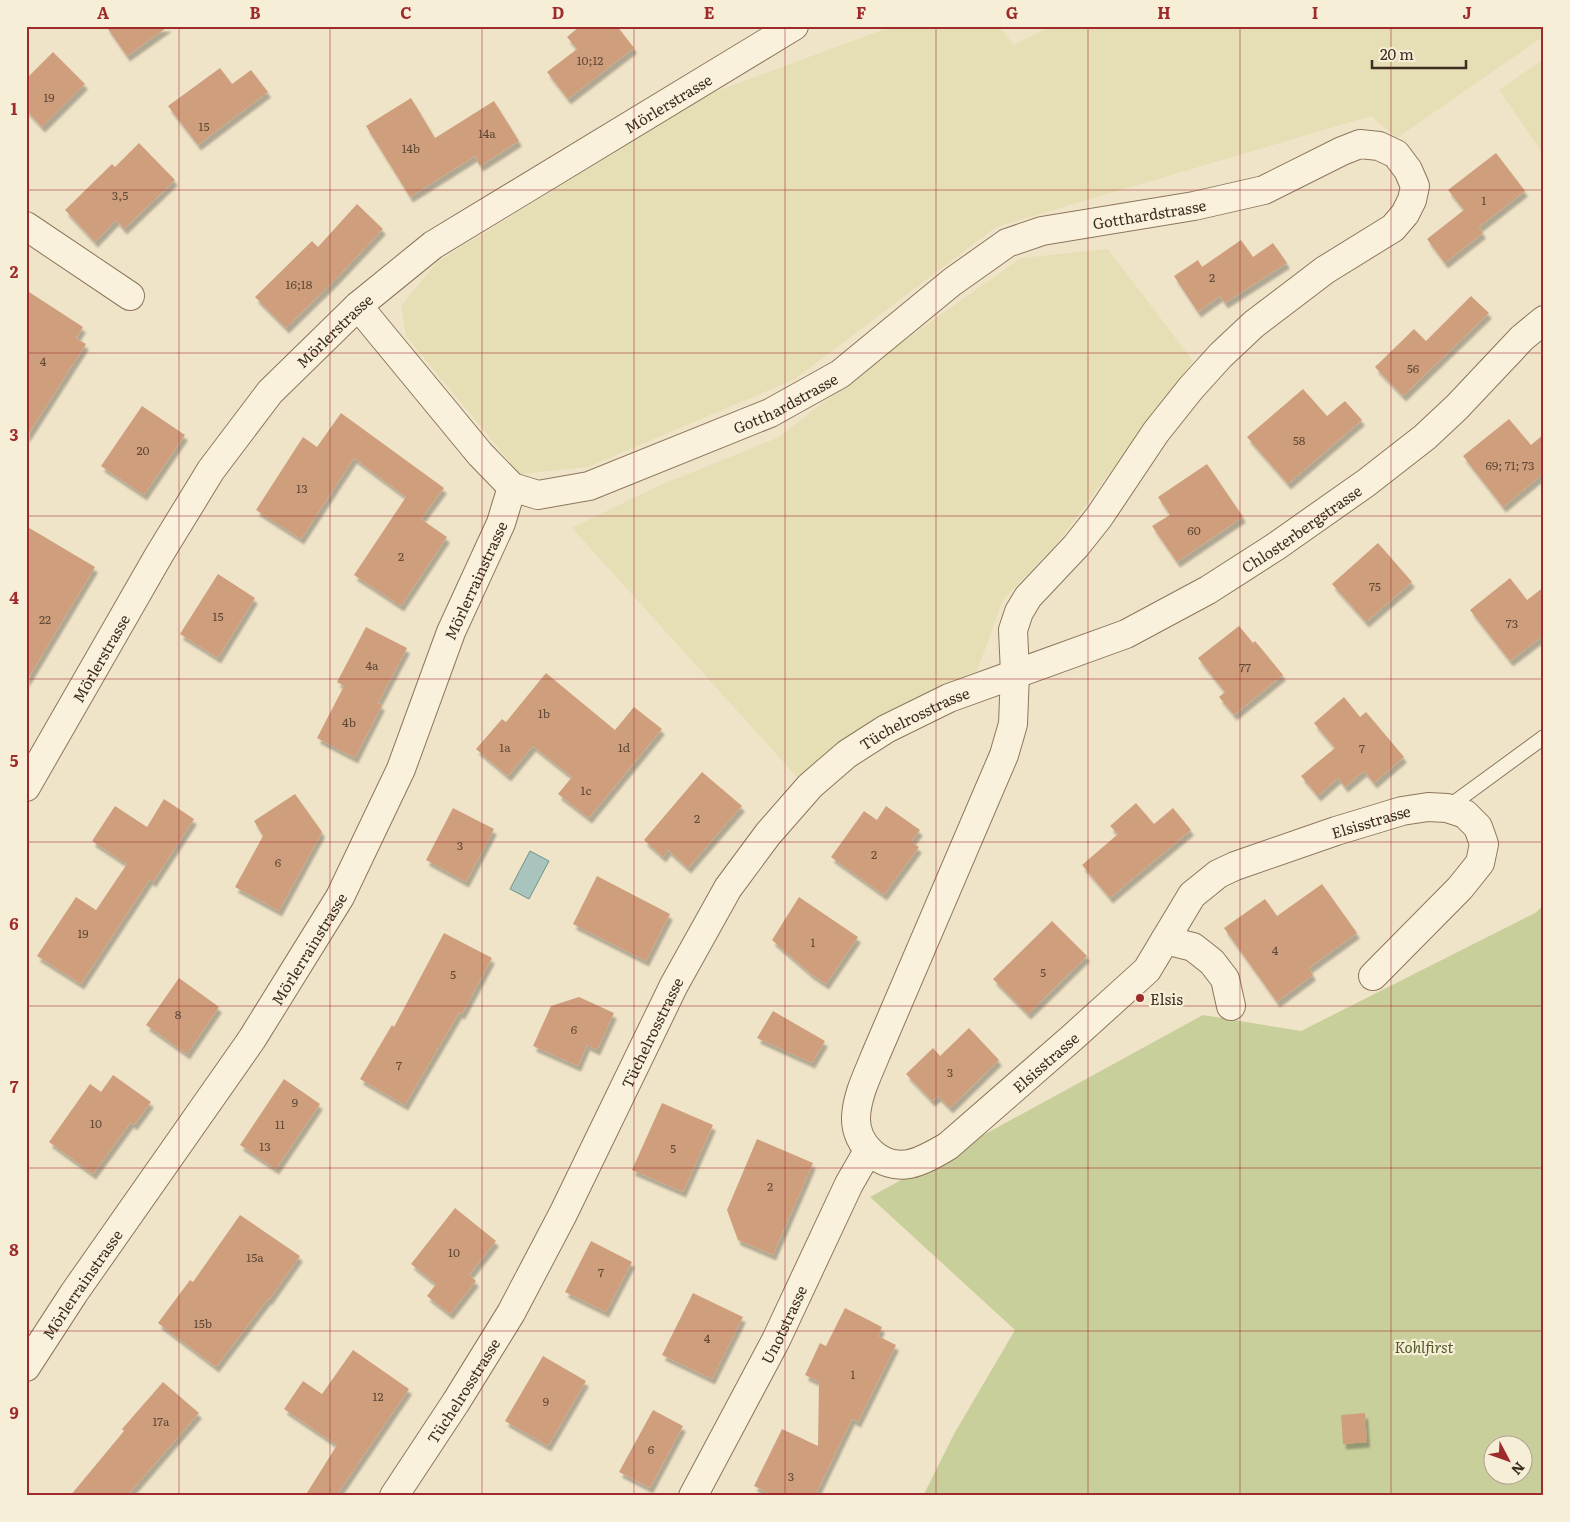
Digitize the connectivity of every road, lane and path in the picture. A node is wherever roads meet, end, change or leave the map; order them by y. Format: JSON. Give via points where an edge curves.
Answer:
{"nodes":[{"id":1,"x":794,"y":26,"type":"edge"},
{"id":2,"x":26,"y":226,"type":"edge"},
{"id":3,"x":130,"y":296,"type":"dead end"},
{"id":4,"x":358,"y":306,"type":"junction"},
{"id":5,"x":1544,"y":320,"type":"edge"},
{"id":6,"x":512,"y":487,"type":"junction"},
{"id":7,"x":1015,"y":673,"type":"junction"},
{"id":8,"x":1544,"y":737,"type":"edge"},
{"id":9,"x":26,"y":787,"type":"edge"},
{"id":10,"x":1447,"y":808,"type":"junction"},
{"id":11,"x":1164,"y":940,"type":"junction"},
{"id":12,"x":1374,"y":976,"type":"dead end"},
{"id":13,"x":1231,"y":1006,"type":"dead end"},
{"id":14,"x":868,"y":1151,"type":"junction"},
{"id":15,"x":26,"y":1367,"type":"edge"},
{"id":16,"x":394,"y":1496,"type":"edge"},
{"id":17,"x":694,"y":1496,"type":"edge"}],
"edges":[{"from":1,"to":4,"type":"street","name":"Mörlerstrasse","via":[[433,245]]},
{"from":2,"to":3,"type":"street"},
{"from":4,"to":6,"type":"street","name":"Gotthardstrasse","via":[[480,454]]},
{"from":4,"to":9,"type":"street","name":"Mörlerstrasse","via":[[270,392],[211,470]]},
{"from":5,"to":7,"type":"street","name":"Chlosterbergstrasse","via":[[1522,338],[1425,437],[1275,547],[1208,590],[1126,634]]},
{"from":6,"to":7,"type":"street","name":"Gotthardstrasse","via":[[538,495],[589,486],[770,413],[840,374],[952,282],[1007,243],[1042,231],[1194,206],[1264,190],[1360,144],[1378,146],[1396,154],[1415,186],[1405,214],[1393,228],[1325,270],[1254,324],[1191,388],[1156,432],[1099,518],[1028,597],[1014,630]]},
{"from":6,"to":15,"type":"street","name":"Mörlerrainstrasse","via":[[501,524],[451,632],[401,769],[340,898],[252,1039]]},
{"from":7,"to":14,"type":"street","via":[[1013,724],[1004,755],[857,1103],[857,1130]]},
{"from":7,"to":16,"type":"street","name":"Tüchelrosstrasse","via":[[949,698],[886,729],[847,754],[810,786],[768,834],[728,888],[674,985],[564,1214],[511,1313]]},
{"from":8,"to":10,"type":"lane"},
{"from":10,"to":11,"type":"street","name":"Elsisstrasse","via":[[1402,811],[1235,866],[1218,874],[1192,895]]},
{"from":10,"to":12,"type":"street","name":"Elsisstrasse","via":[[1465,814],[1478,827],[1484,844],[1480,863],[1460,888]]},
{"from":11,"to":13,"type":"street","via":[[1193,947],[1212,962],[1224,979]]},
{"from":11,"to":14,"type":"street","name":"Elsisstrasse","via":[[1147,970],[948,1146],[928,1158],[908,1164],[891,1163]]},
{"from":14,"to":17,"type":"street","name":"Unotstrasse","via":[[849,1184],[776,1340]]}]}
